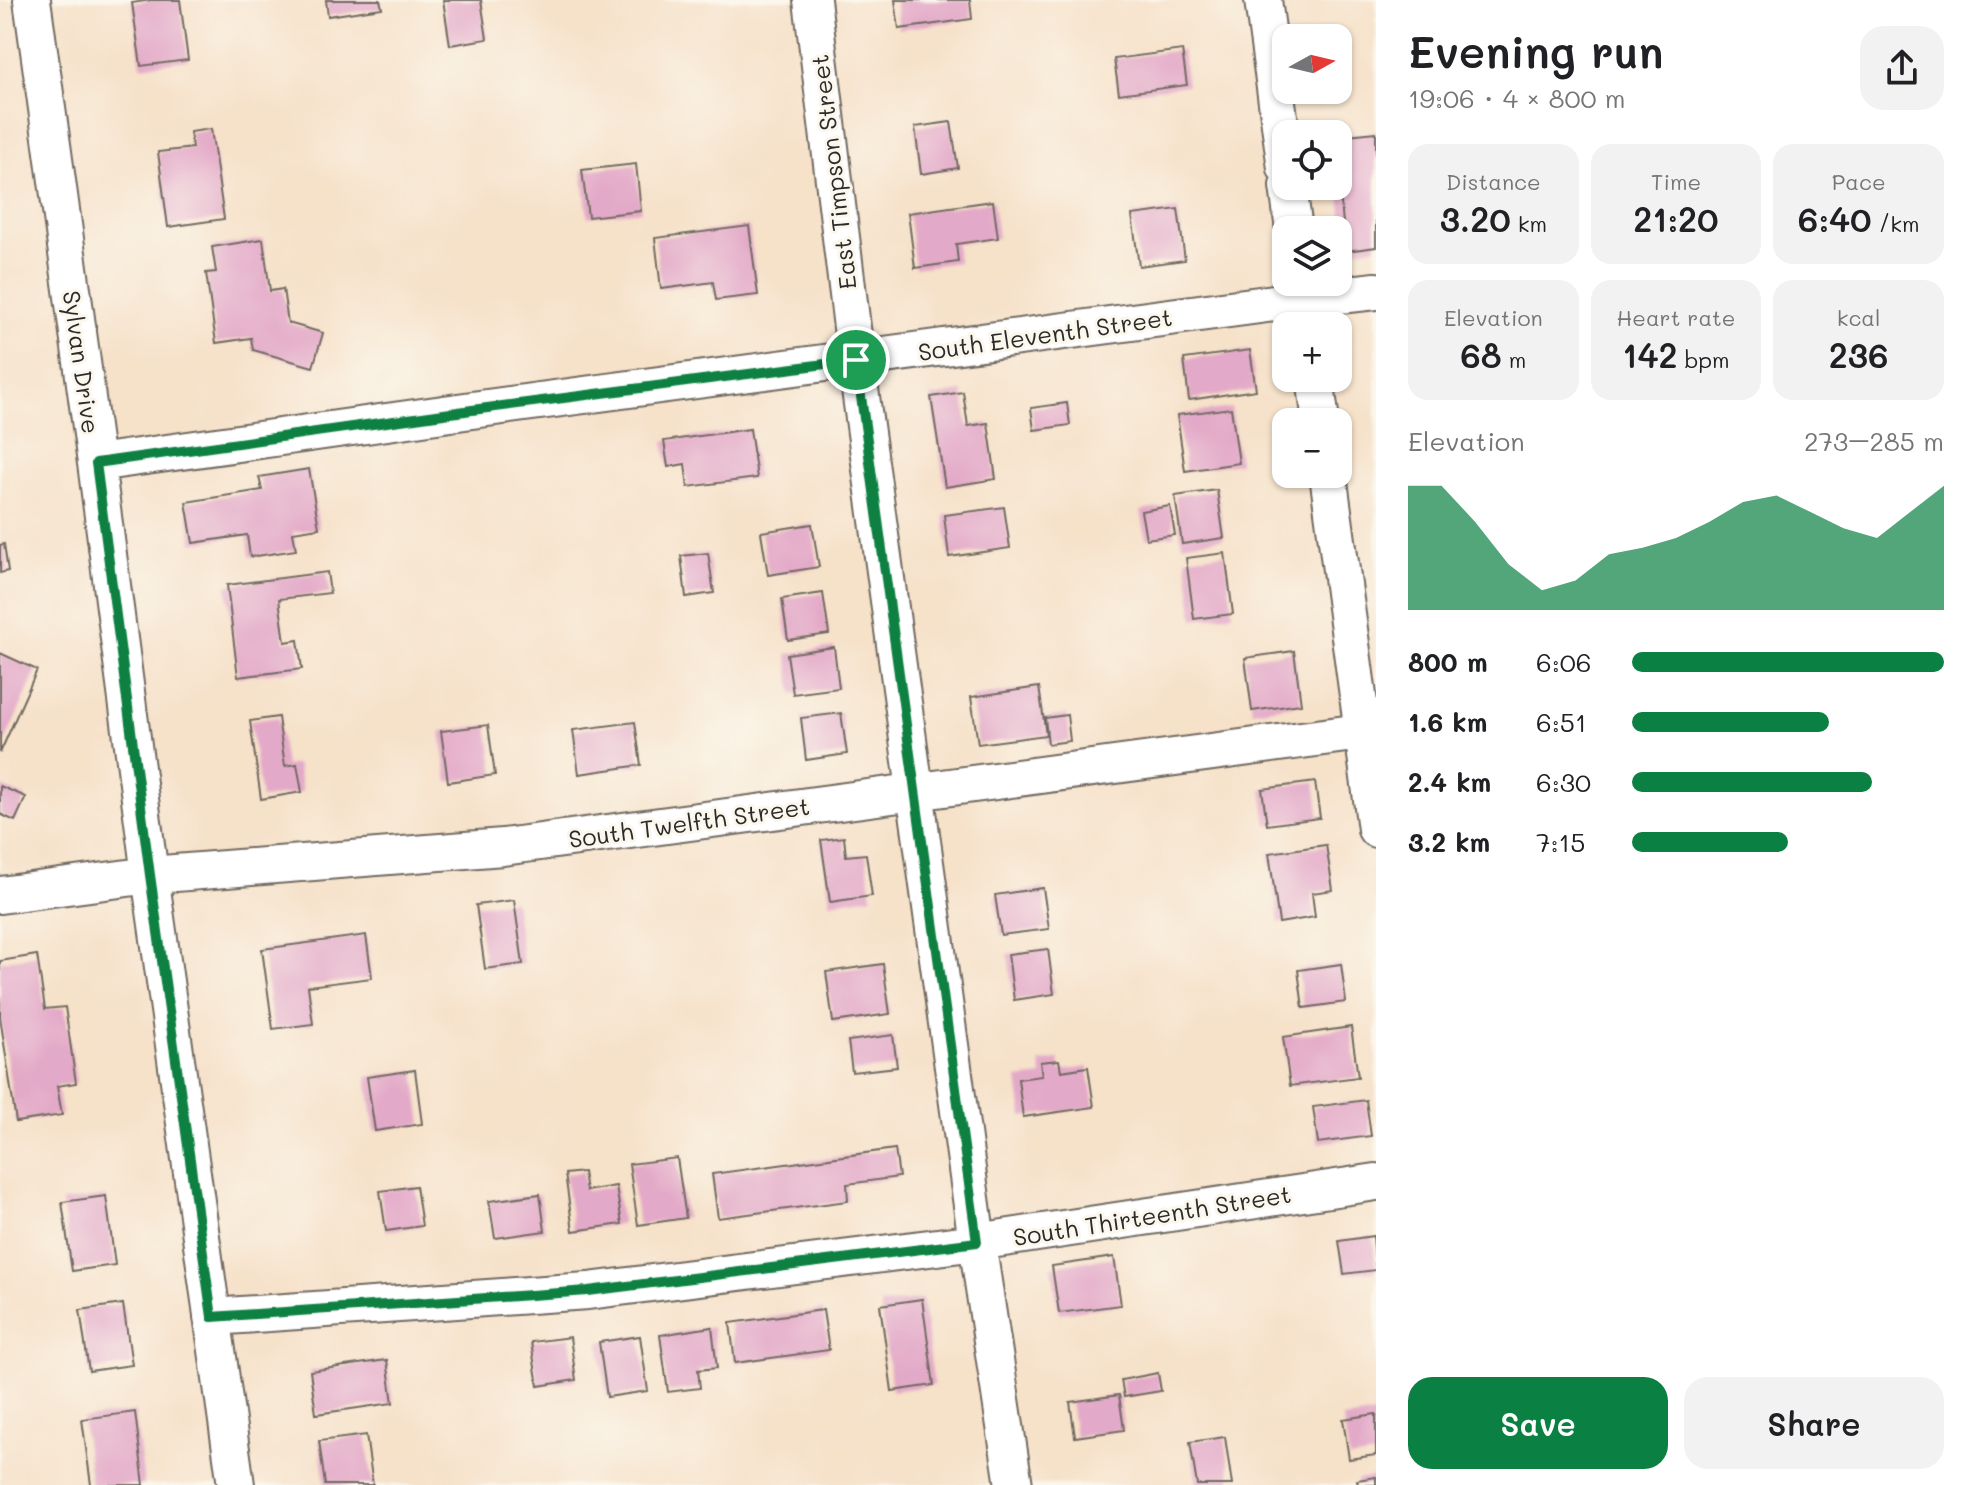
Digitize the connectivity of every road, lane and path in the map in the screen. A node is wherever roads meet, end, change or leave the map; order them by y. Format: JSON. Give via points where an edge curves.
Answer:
{"nodes":[{"id":1,"x":32,"y":0,"type":"edge"},
{"id":2,"x":812,"y":0,"type":"edge"},
{"id":3,"x":1263,"y":0,"type":"edge"},
{"id":4,"x":1279,"y":120,"type":"edge"},
{"id":5,"x":1376,"y":291,"type":"edge"},
{"id":6,"x":1304,"y":302,"type":"edge"},
{"id":7,"x":856,"y":360,"type":"junction"},
{"id":8,"x":96,"y":463,"type":"junction"},
{"id":9,"x":1330,"y":488,"type":"edge"},
{"id":10,"x":1370,"y":731,"type":"edge"},
{"id":11,"x":916,"y":792,"type":"junction"},
{"id":12,"x":1376,"y":829,"type":"edge"},
{"id":13,"x":150,"y":875,"type":"junction"},
{"id":14,"x":0,"y":895,"type":"edge"},
{"id":15,"x":1376,"y":1182,"type":"edge"},
{"id":16,"x":977,"y":1242,"type":"junction"},
{"id":17,"x":212,"y":1317,"type":"junction"},
{"id":18,"x":236,"y":1485,"type":"edge"},
{"id":19,"x":1014,"y":1485,"type":"edge"}],
"edges":[{"from":1,"to":8,"type":"street","name":"Sylvan Drive"},
{"from":2,"to":7,"type":"street","name":"East Timpson Street"},
{"from":3,"to":4,"type":"street"},
{"from":5,"to":6,"type":"street","name":"South Eleventh Street"},
{"from":6,"to":7,"type":"street","name":"South Eleventh Street"},
{"from":7,"to":8,"type":"street","name":"South Eleventh Street"},
{"from":7,"to":11,"type":"street","name":"East Timpson Street"},
{"from":8,"to":13,"type":"street","name":"Sylvan Drive"},
{"from":9,"to":10,"type":"street"},
{"from":10,"to":11,"type":"street","name":"South Twelfth Street"},
{"from":10,"to":12,"type":"street"},
{"from":11,"to":13,"type":"street","name":"South Twelfth Street","via":[[503,847]]},
{"from":11,"to":16,"type":"street","name":"East Timpson Street"},
{"from":13,"to":14,"type":"street","name":"South Twelfth Street"},
{"from":13,"to":17,"type":"street","name":"Sylvan Drive"},
{"from":15,"to":16,"type":"street","name":"South Thirteenth Street"},
{"from":16,"to":17,"type":"street","name":"South Thirteenth Street","via":[[588,1291]]},
{"from":16,"to":19,"type":"street","name":"East Timpson Street"},
{"from":17,"to":18,"type":"street","name":"Sylvan Drive"}]}
